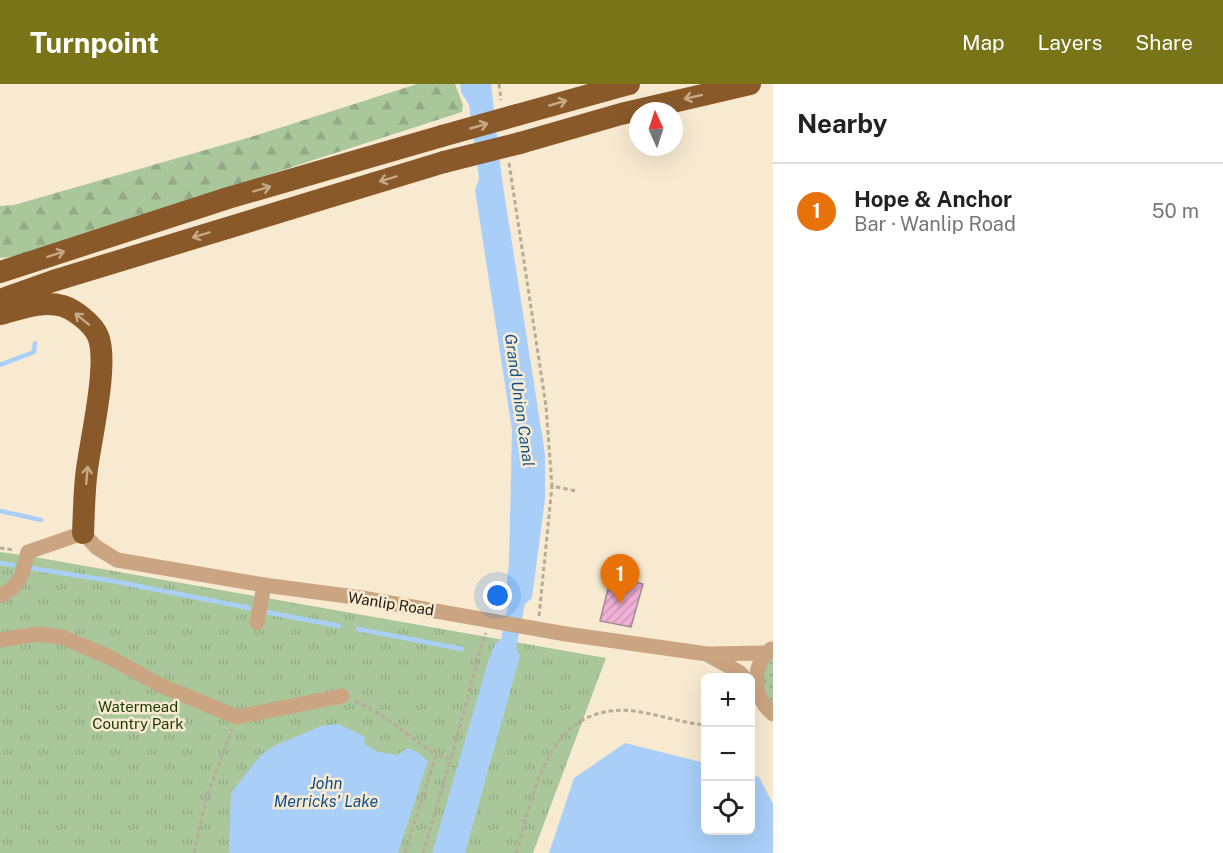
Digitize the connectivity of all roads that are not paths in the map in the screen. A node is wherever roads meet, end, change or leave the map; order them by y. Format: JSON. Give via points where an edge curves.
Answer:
{"nodes":[{"id":1,"x":629,"y":84,"type":"edge"},
{"id":2,"x":750,"y":84,"type":"edge"},
{"id":3,"x":609,"y":88,"type":"edge"},
{"id":4,"x":0,"y":272,"type":"edge"},
{"id":5,"x":0,"y":300,"type":"edge"},
{"id":6,"x":0,"y":314,"type":"edge"},
{"id":7,"x":83,"y":533,"type":"junction"},
{"id":8,"x":264,"y":585,"type":"junction"},
{"id":9,"x":0,"y":596,"type":"edge"},
{"id":10,"x":257,"y":623,"type":"dead end"},
{"id":11,"x":0,"y":640,"type":"edge"},
{"id":12,"x":770,"y":650,"type":"edge"},
{"id":13,"x":708,"y":654,"type":"junction"},
{"id":14,"x":737,"y":673,"type":"edge"},
{"id":15,"x":755,"y":673,"type":"edge"},
{"id":16,"x":755,"y":689,"type":"edge"},
{"id":17,"x":342,"y":696,"type":"road end"},
{"id":18,"x":773,"y":714,"type":"edge"}],
"edges":[{"from":1,"to":3,"type":"highway"},
{"from":2,"to":5,"type":"highway","one_way":true,"bridge":true,"via":[[621,114],[515,152],[444,162]]},
{"from":4,"to":3,"type":"highway","one_way":true,"bridge":true,"via":[[228,198],[442,136],[510,111]]},
{"from":7,"to":6,"type":"highway","one_way":true,"via":[[99,391],[98,335],[85,319],[65,307],[43,304]]},
{"from":7,"to":8,"type":"street","name":"Wanlip Road","via":[[117,560]]},
{"from":7,"to":9,"type":"street","via":[[28,552],[20,581]]},
{"from":8,"to":10,"type":"street"},
{"from":8,"to":13,"type":"street","name":"Wanlip Road"},
{"from":11,"to":17,"type":"street","via":[[37,634],[62,637],[237,717]]},
{"from":12,"to":13,"type":"street","name":"Wanlip Road"},
{"from":12,"to":15,"type":"street"},
{"from":13,"to":14,"type":"street","name":"Wanlip Road"},
{"from":16,"to":18,"type":"street"}]}
